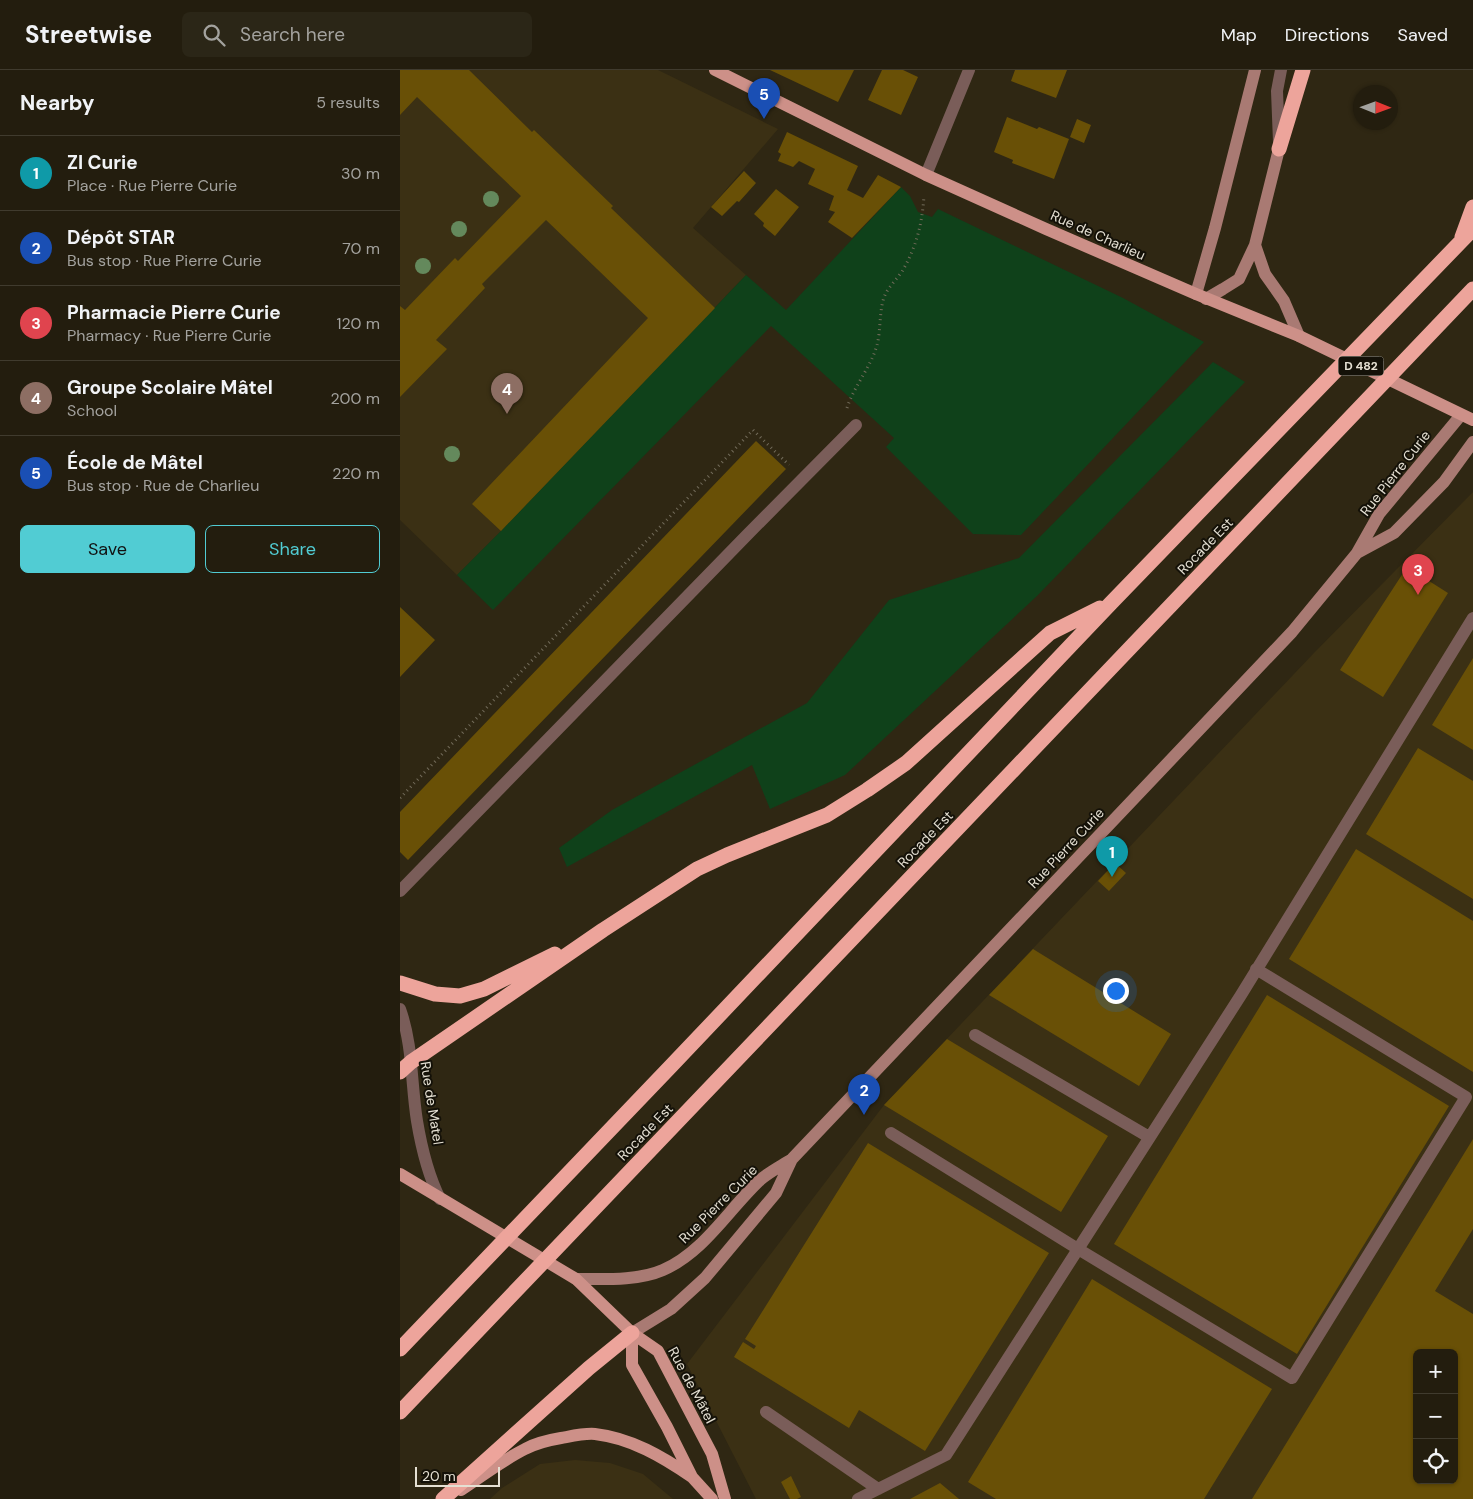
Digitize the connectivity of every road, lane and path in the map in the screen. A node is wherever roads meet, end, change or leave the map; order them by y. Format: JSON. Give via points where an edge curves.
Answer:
{"nodes":[{"id":1,"x":715,"y":70,"type":"edge"},
{"id":2,"x":968,"y":70,"type":"edge"},
{"id":3,"x":1255,"y":70,"type":"edge"},
{"id":4,"x":1281,"y":70,"type":"edge"},
{"id":5,"x":1303,"y":70,"type":"edge"},
{"id":6,"x":1279,"y":149,"type":"junction"},
{"id":7,"x":926,"y":175,"type":"junction"},
{"id":8,"x":1473,"y":207,"type":"edge"},
{"id":9,"x":1473,"y":229,"type":"edge"},
{"id":10,"x":1459,"y":243,"type":"junction"},
{"id":11,"x":1256,"y":245,"type":"junction"},
{"id":12,"x":1473,"y":289,"type":"edge"},
{"id":13,"x":1201,"y":297,"type":"junction"},
{"id":14,"x":1299,"y":336,"type":"junction"},
{"id":15,"x":1461,"y":414,"type":"junction"},
{"id":16,"x":1473,"y":420,"type":"edge"},
{"id":17,"x":856,"y":425,"type":"joint"},
{"id":18,"x":1473,"y":442,"type":"edge"},
{"id":19,"x":803,"y":478,"type":"junction"},
{"id":20,"x":1357,"y":553,"type":"junction"},
{"id":21,"x":1111,"y":603,"type":"junction"},
{"id":22,"x":1473,"y":618,"type":"edge"},
{"id":23,"x":400,"y":798,"type":"edge"},
{"id":24,"x":400,"y":891,"type":"edge"},
{"id":25,"x":603,"y":930,"type":"junction"},
{"id":26,"x":1256,"y":969,"type":"junction"},
{"id":27,"x":400,"y":983,"type":"edge"},
{"id":28,"x":400,"y":1009,"type":"edge"},
{"id":29,"x":975,"y":1035,"type":"dead end"},
{"id":30,"x":406,"y":1067,"type":"edge"},
{"id":31,"x":891,"y":1133,"type":"dead end"},
{"id":32,"x":1149,"y":1138,"type":"junction"},
{"id":33,"x":792,"y":1159,"type":"junction"},
{"id":34,"x":400,"y":1174,"type":"edge"},
{"id":35,"x":440,"y":1199,"type":"junction"},
{"id":36,"x":1078,"y":1249,"type":"junction"},
{"id":37,"x":576,"y":1279,"type":"junction"},
{"id":38,"x":632,"y":1332,"type":"junction"},
{"id":39,"x":400,"y":1349,"type":"edge"},
{"id":40,"x":400,"y":1412,"type":"edge"},
{"id":41,"x":766,"y":1412,"type":"dead end"},
{"id":42,"x":692,"y":1477,"type":"junction"},
{"id":43,"x":878,"y":1489,"type":"junction"},
{"id":44,"x":444,"y":1499,"type":"edge"},
{"id":45,"x":712,"y":1499,"type":"edge"},
{"id":46,"x":725,"y":1499,"type":"edge"},
{"id":47,"x":858,"y":1499,"type":"edge"}],
"edges":[{"from":1,"to":7,"type":"main road","name":"Rue de Charlieu"},
{"from":2,"to":7,"type":"street"},
{"from":3,"to":13,"type":"street"},
{"from":4,"to":6,"type":"street","via":[[1277,91]]},
{"from":5,"to":6,"type":"highway"},
{"from":6,"to":11,"type":"street"},
{"from":7,"to":13,"type":"main road","name":"Rue de Charlieu"},
{"from":7,"to":17,"type":"path","via":[[921,228],[903,270],[885,296],[877,346],[847,408]]},
{"from":8,"to":10,"type":"highway"},
{"from":9,"to":10,"type":"highway","name":"Rocade Est"},
{"from":10,"to":21,"type":"highway","name":"Rocade Est"},
{"from":11,"to":13,"type":"street","via":[[1239,278],[1223,289]]},
{"from":11,"to":14,"type":"street","via":[[1265,274],[1284,301]]},
{"from":12,"to":40,"type":"highway","name":"Rocade Est"},
{"from":13,"to":14,"type":"main road","name":"Rue de Charlieu"},
{"from":14,"to":15,"type":"main road","name":"Rue de Charlieu","number":"D 482"},
{"from":15,"to":16,"type":"main road","name":"Rue de Charlieu","number":"D 482"},
{"from":15,"to":20,"type":"street","name":"Rue Pierre Curie","via":[[1379,514]]},
{"from":17,"to":19,"type":"street"},
{"from":18,"to":20,"type":"street","name":"Rue Pierre Curie","via":[[1444,482],[1394,533]]},
{"from":19,"to":23,"type":"path","via":[[753,430]]},
{"from":19,"to":24,"type":"street"},
{"from":20,"to":33,"type":"street","name":"Rue Pierre Curie","via":[[1285,639]]},
{"from":21,"to":25,"type":"highway","via":[[1050,633],[906,763],[867,790],[827,815],[697,869]]},
{"from":21,"to":39,"type":"highway","name":"Rocade Est"},
{"from":22,"to":26,"type":"street"},
{"from":25,"to":27,"type":"highway","via":[[484,989],[460,996],[435,994]]},
{"from":25,"to":30,"type":"highway"},
{"from":26,"to":32,"type":"street"},
{"from":26,"to":36,"type":"street","via":[[1466,1097],[1292,1378]]},
{"from":28,"to":30,"type":"street","name":"Rue de Matel"},
{"from":29,"to":32,"type":"street"},
{"from":30,"to":35,"type":"street","name":"Rue de Matel","via":[[432,1184]]},
{"from":31,"to":36,"type":"street"},
{"from":32,"to":36,"type":"street"},
{"from":33,"to":37,"type":"street","name":"Rue Pierre Curie","via":[[761,1179],[694,1252],[674,1265],[648,1275]]},
{"from":33,"to":38,"type":"street","name":"Rue Pierre Curie","via":[[776,1194],[705,1278],[671,1309]]},
{"from":34,"to":35,"type":"main road","name":"Rue de Mâtel"},
{"from":35,"to":37,"type":"main road","name":"Rue de Mâtel"},
{"from":36,"to":43,"type":"street","via":[[946,1455]]},
{"from":37,"to":38,"type":"main road","name":"Rue de Mâtel"},
{"from":38,"to":42,"type":"main road","via":[[632,1365]]},
{"from":38,"to":44,"type":"highway"},
{"from":38,"to":46,"type":"main road","name":"Rue de Mâtel","via":[[658,1351],[712,1454]]},
{"from":41,"to":43,"type":"street"},
{"from":42,"to":44,"type":"main road","via":[[626,1441],[594,1434],[548,1440],[526,1448]]},
{"from":42,"to":45,"type":"main road"},
{"from":43,"to":47,"type":"street"}]}
